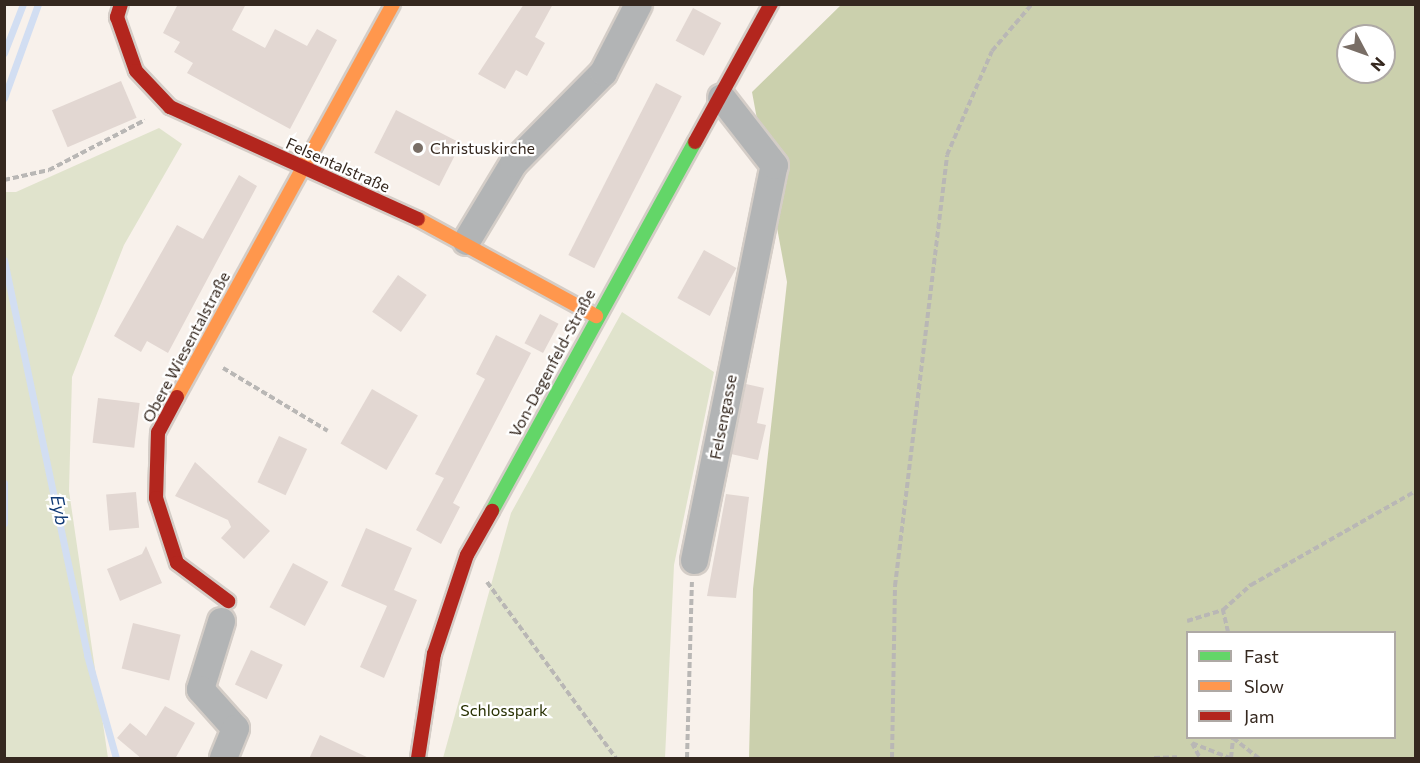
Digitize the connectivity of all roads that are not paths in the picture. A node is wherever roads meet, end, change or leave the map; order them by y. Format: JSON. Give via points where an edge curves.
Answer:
{"nodes":[{"id":1,"x":121,"y":4,"type":"edge"},
{"id":2,"x":393,"y":4,"type":"edge"},
{"id":3,"x":638,"y":4,"type":"edge"},
{"id":4,"x":771,"y":4,"type":"edge"},
{"id":5,"x":721,"y":96,"type":"junction"},
{"id":6,"x":300,"y":166,"type":"junction"},
{"id":7,"x":466,"y":241,"type":"junction"},
{"id":8,"x":596,"y":316,"type":"junction"},
{"id":9,"x":694,"y":560,"type":"road end"},
{"id":10,"x":224,"y":611,"type":"joint"},
{"id":11,"x":223,"y":759,"type":"edge"},
{"id":12,"x":418,"y":759,"type":"edge"}],
"edges":[{"from":1,"to":6,"type":"street","name":"Felsentalstraße","via":[[117,17],[136,71],[170,107]]},
{"from":2,"to":6,"type":"street","name":"Obere Wiesentalstraße"},
{"from":3,"to":7,"type":"street","via":[[603,72],[513,163]]},
{"from":4,"to":5,"type":"street","name":"Von-Degenfeld-Straße"},
{"from":5,"to":8,"type":"street","name":"Von-Degenfeld-Straße"},
{"from":5,"to":9,"type":"street","name":"Felsengasse","via":[[774,165]]},
{"from":6,"to":7,"type":"street","name":"Felsentalstraße"},
{"from":6,"to":10,"type":"street","name":"Obere Wiesentalstraße","via":[[158,432],[156,498],[177,563]]},
{"from":7,"to":8,"type":"street","name":"Felsentalstraße"},
{"from":8,"to":12,"type":"street","name":"Von-Degenfeld-Straße","via":[[467,555],[434,654]]},
{"from":10,"to":11,"type":"street","via":[[200,689],[235,728]]}]}
